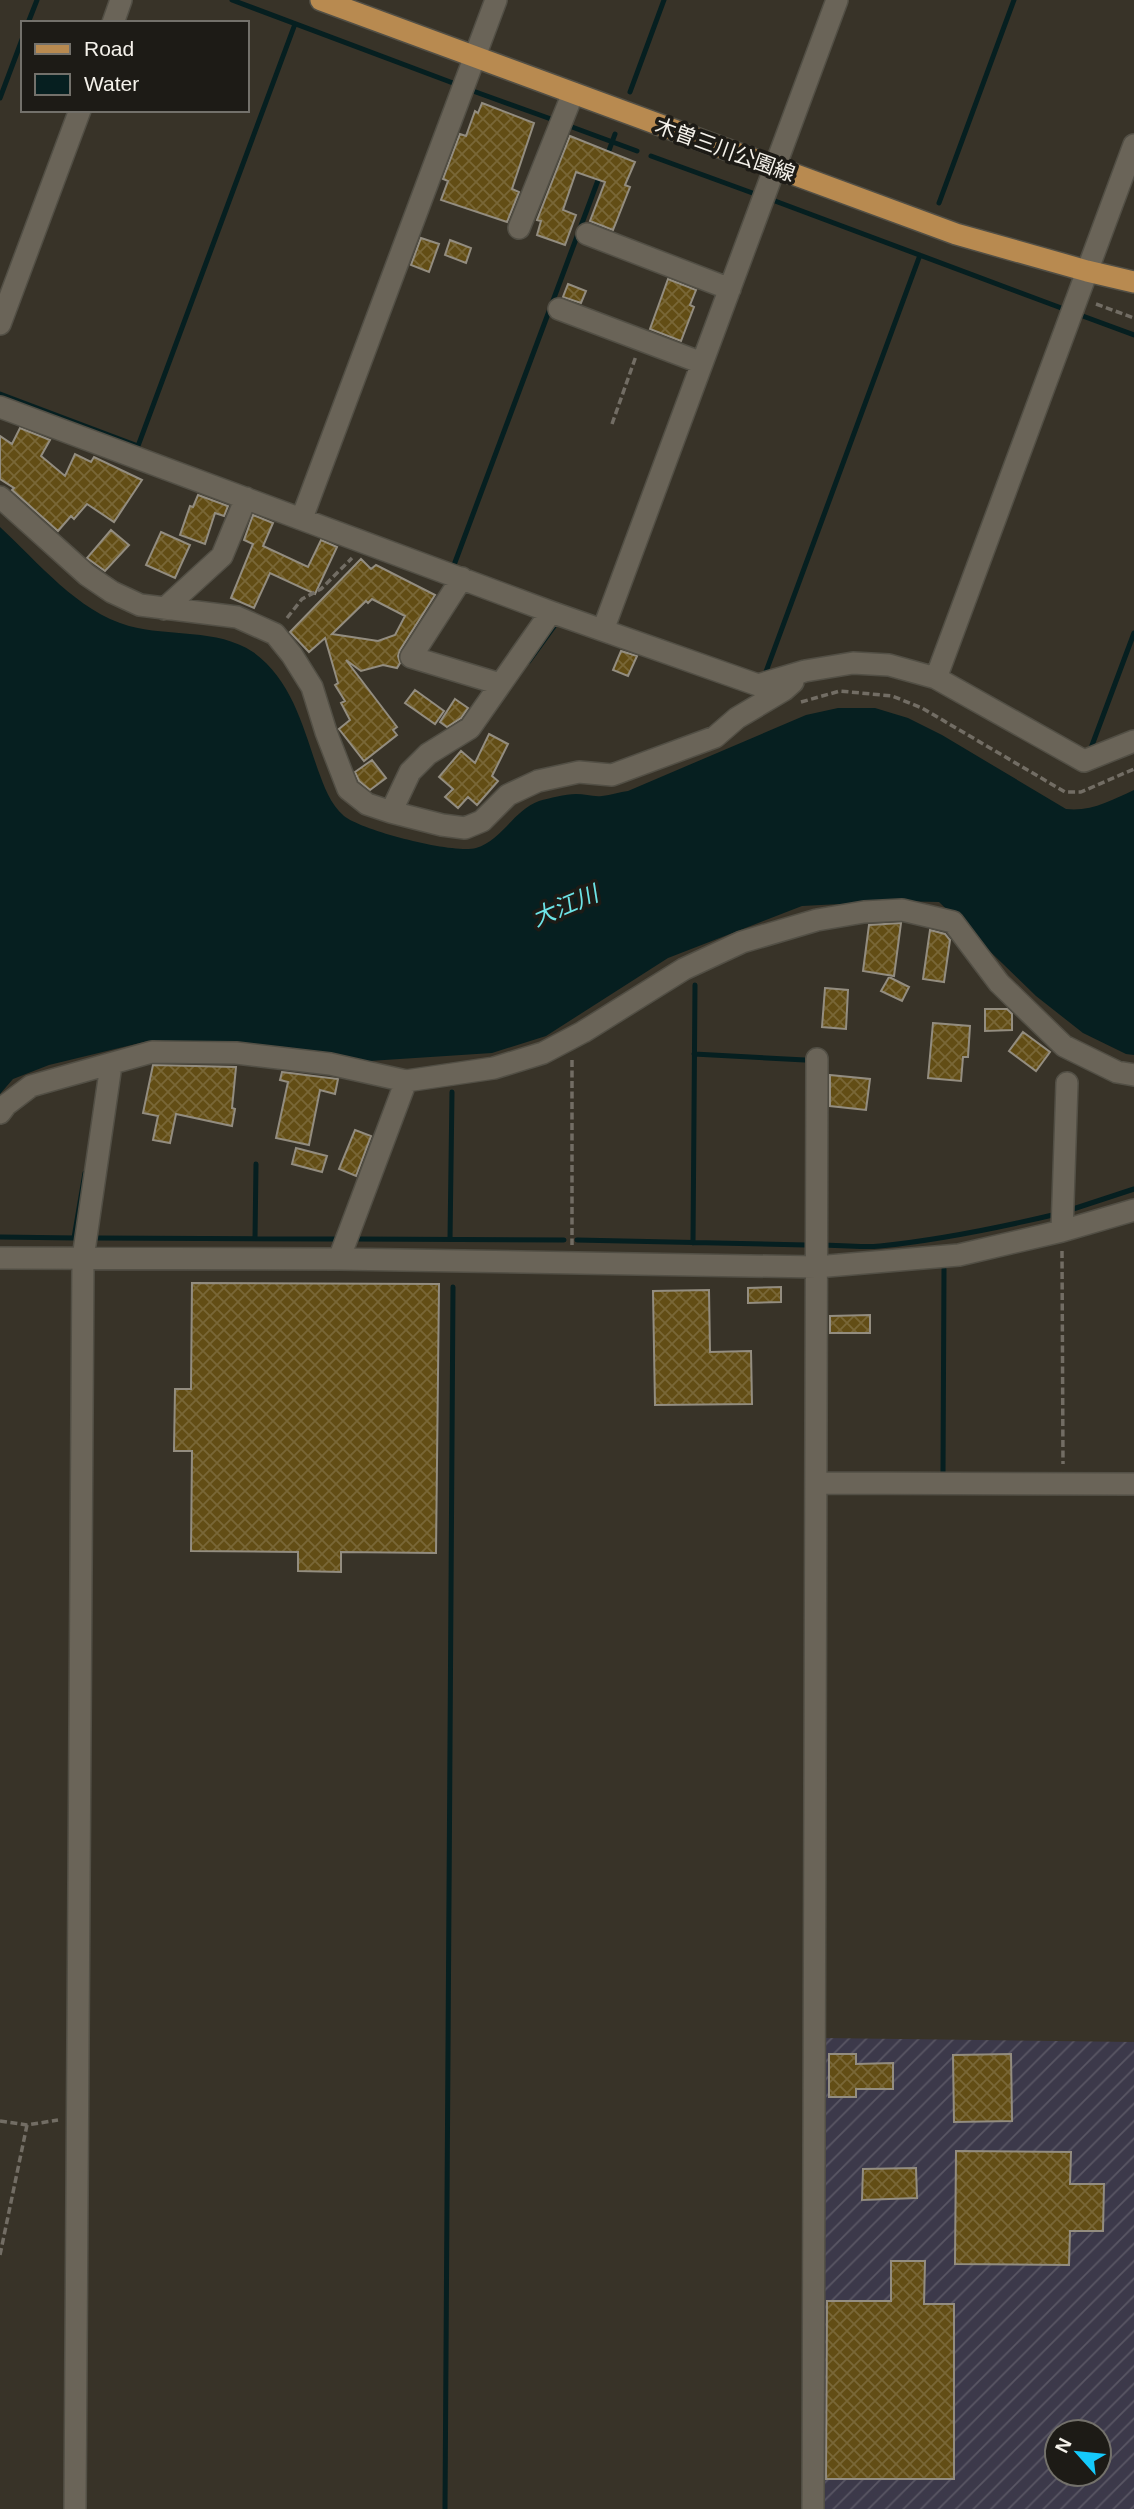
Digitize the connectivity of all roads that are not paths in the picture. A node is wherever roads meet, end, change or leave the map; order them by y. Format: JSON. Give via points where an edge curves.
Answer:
{"nodes":[{"id":1,"x":121,"y":0,"type":"edge"},
{"id":2,"x":321,"y":0,"type":"edge"},
{"id":3,"x":496,"y":0,"type":"edge"},
{"id":4,"x":837,"y":0,"type":"edge"},
{"id":5,"x":114,"y":21,"type":"edge"},
{"id":6,"x":475,"y":57,"type":"junction"},
{"id":7,"x":573,"y":93,"type":"junction"},
{"id":8,"x":79,"y":112,"type":"edge"},
{"id":9,"x":1134,"y":145,"type":"edge"},
{"id":10,"x":774,"y":168,"type":"junction"},
{"id":11,"x":519,"y":228,"type":"dead end"},
{"id":12,"x":587,"y":234,"type":"dead end"},
{"id":13,"x":1087,"y":271,"type":"junction"},
{"id":14,"x":1134,"y":282,"type":"edge"},
{"id":15,"x":730,"y":289,"type":"junction"},
{"id":16,"x":559,"y":309,"type":"dead end"},
{"id":17,"x":0,"y":324,"type":"edge"},
{"id":18,"x":702,"y":363,"type":"junction"},
{"id":19,"x":0,"y":407,"type":"edge"},
{"id":20,"x":0,"y":497,"type":"edge"},
{"id":21,"x":246,"y":498,"type":"junction"},
{"id":22,"x":302,"y":518,"type":"junction"},
{"id":23,"x":462,"y":578,"type":"junction"},
{"id":24,"x":164,"y":610,"type":"junction"},
{"id":25,"x":551,"y":612,"type":"junction"},
{"id":26,"x":603,"y":630,"type":"junction"},
{"id":27,"x":805,"y":671,"type":"junction"},
{"id":28,"x":936,"y":678,"type":"junction"},
{"id":29,"x":500,"y":684,"type":"junction"},
{"id":30,"x":1134,"y":741,"type":"edge"},
{"id":31,"x":391,"y":811,"type":"junction"},
{"id":32,"x":817,"y":1059,"type":"dead end"},
{"id":33,"x":111,"y":1065,"type":"junction"},
{"id":34,"x":1134,"y":1075,"type":"edge"},
{"id":35,"x":406,"y":1081,"type":"junction"},
{"id":36,"x":1067,"y":1083,"type":"dead end"},
{"id":37,"x":0,"y":1113,"type":"edge"},
{"id":38,"x":1134,"y":1210,"type":"edge"},
{"id":39,"x":1062,"y":1231,"type":"junction"},
{"id":40,"x":0,"y":1258,"type":"edge"},
{"id":41,"x":83,"y":1258,"type":"junction"},
{"id":42,"x":339,"y":1259,"type":"junction"},
{"id":43,"x":816,"y":1267,"type":"junction"},
{"id":44,"x":818,"y":1483,"type":"junction"},
{"id":45,"x":1134,"y":1484,"type":"edge"},
{"id":46,"x":75,"y":2509,"type":"edge"},
{"id":47,"x":813,"y":2509,"type":"edge"}],
"edges":[{"from":1,"to":5,"type":"street"},
{"from":2,"to":6,"type":"main road","name":"木曽三川公園線"},
{"from":3,"to":6,"type":"street"},
{"from":4,"to":10,"type":"street"},
{"from":6,"to":7,"type":"main road","name":"木曽三川公園線"},
{"from":6,"to":22,"type":"street"},
{"from":7,"to":10,"type":"main road","name":"木曽三川公園線"},
{"from":7,"to":11,"type":"street"},
{"from":8,"to":17,"type":"street"},
{"from":9,"to":13,"type":"street"},
{"from":10,"to":13,"type":"main road","name":"木曽三川公園線","via":[[956,234]]},
{"from":10,"to":15,"type":"street"},
{"from":12,"to":15,"type":"street"},
{"from":13,"to":14,"type":"main road","name":"木曽三川公園線"},
{"from":13,"to":28,"type":"street"},
{"from":15,"to":18,"type":"street"},
{"from":16,"to":18,"type":"street"},
{"from":18,"to":26,"type":"street"},
{"from":19,"to":21,"type":"street"},
{"from":20,"to":24,"type":"street","via":[[87,575],[140,605]]},
{"from":21,"to":22,"type":"street"},
{"from":21,"to":24,"type":"street","via":[[222,556]]},
{"from":22,"to":23,"type":"street"},
{"from":23,"to":25,"type":"street"},
{"from":23,"to":29,"type":"street","via":[[411,657]]},
{"from":24,"to":31,"type":"street","via":[[237,617],[275,634],[312,687],[348,789],[367,804]]},
{"from":25,"to":26,"type":"street"},
{"from":25,"to":29,"type":"street"},
{"from":26,"to":27,"type":"street","via":[[758,685]]},
{"from":27,"to":28,"type":"street","via":[[853,663],[889,665]]},
{"from":27,"to":31,"type":"street","via":[[784,691],[737,718],[715,737],[612,775],[579,772],[538,781],[509,795],[482,821],[465,828]]},
{"from":28,"to":30,"type":"street","via":[[1084,761]]},
{"from":29,"to":31,"type":"street","via":[[470,728],[428,754],[411,772]]},
{"from":32,"to":43,"type":"street"},
{"from":33,"to":35,"type":"street","via":[[152,1052],[236,1053],[330,1064]]},
{"from":33,"to":37,"type":"street","via":[[31,1086]]},
{"from":33,"to":41,"type":"street"},
{"from":34,"to":35,"type":"street","via":[[1117,1072],[1064,1046],[999,983],[953,922],[902,910],[817,920],[754,938],[684,969],[543,1053],[494,1068]]},
{"from":35,"to":42,"type":"street"},
{"from":36,"to":39,"type":"street"},
{"from":38,"to":39,"type":"street"},
{"from":39,"to":43,"type":"street","via":[[959,1255]]},
{"from":40,"to":41,"type":"street"},
{"from":41,"to":42,"type":"street"},
{"from":41,"to":46,"type":"street"},
{"from":42,"to":43,"type":"street"},
{"from":43,"to":44,"type":"street"},
{"from":44,"to":45,"type":"street"},
{"from":44,"to":47,"type":"street"}]}
